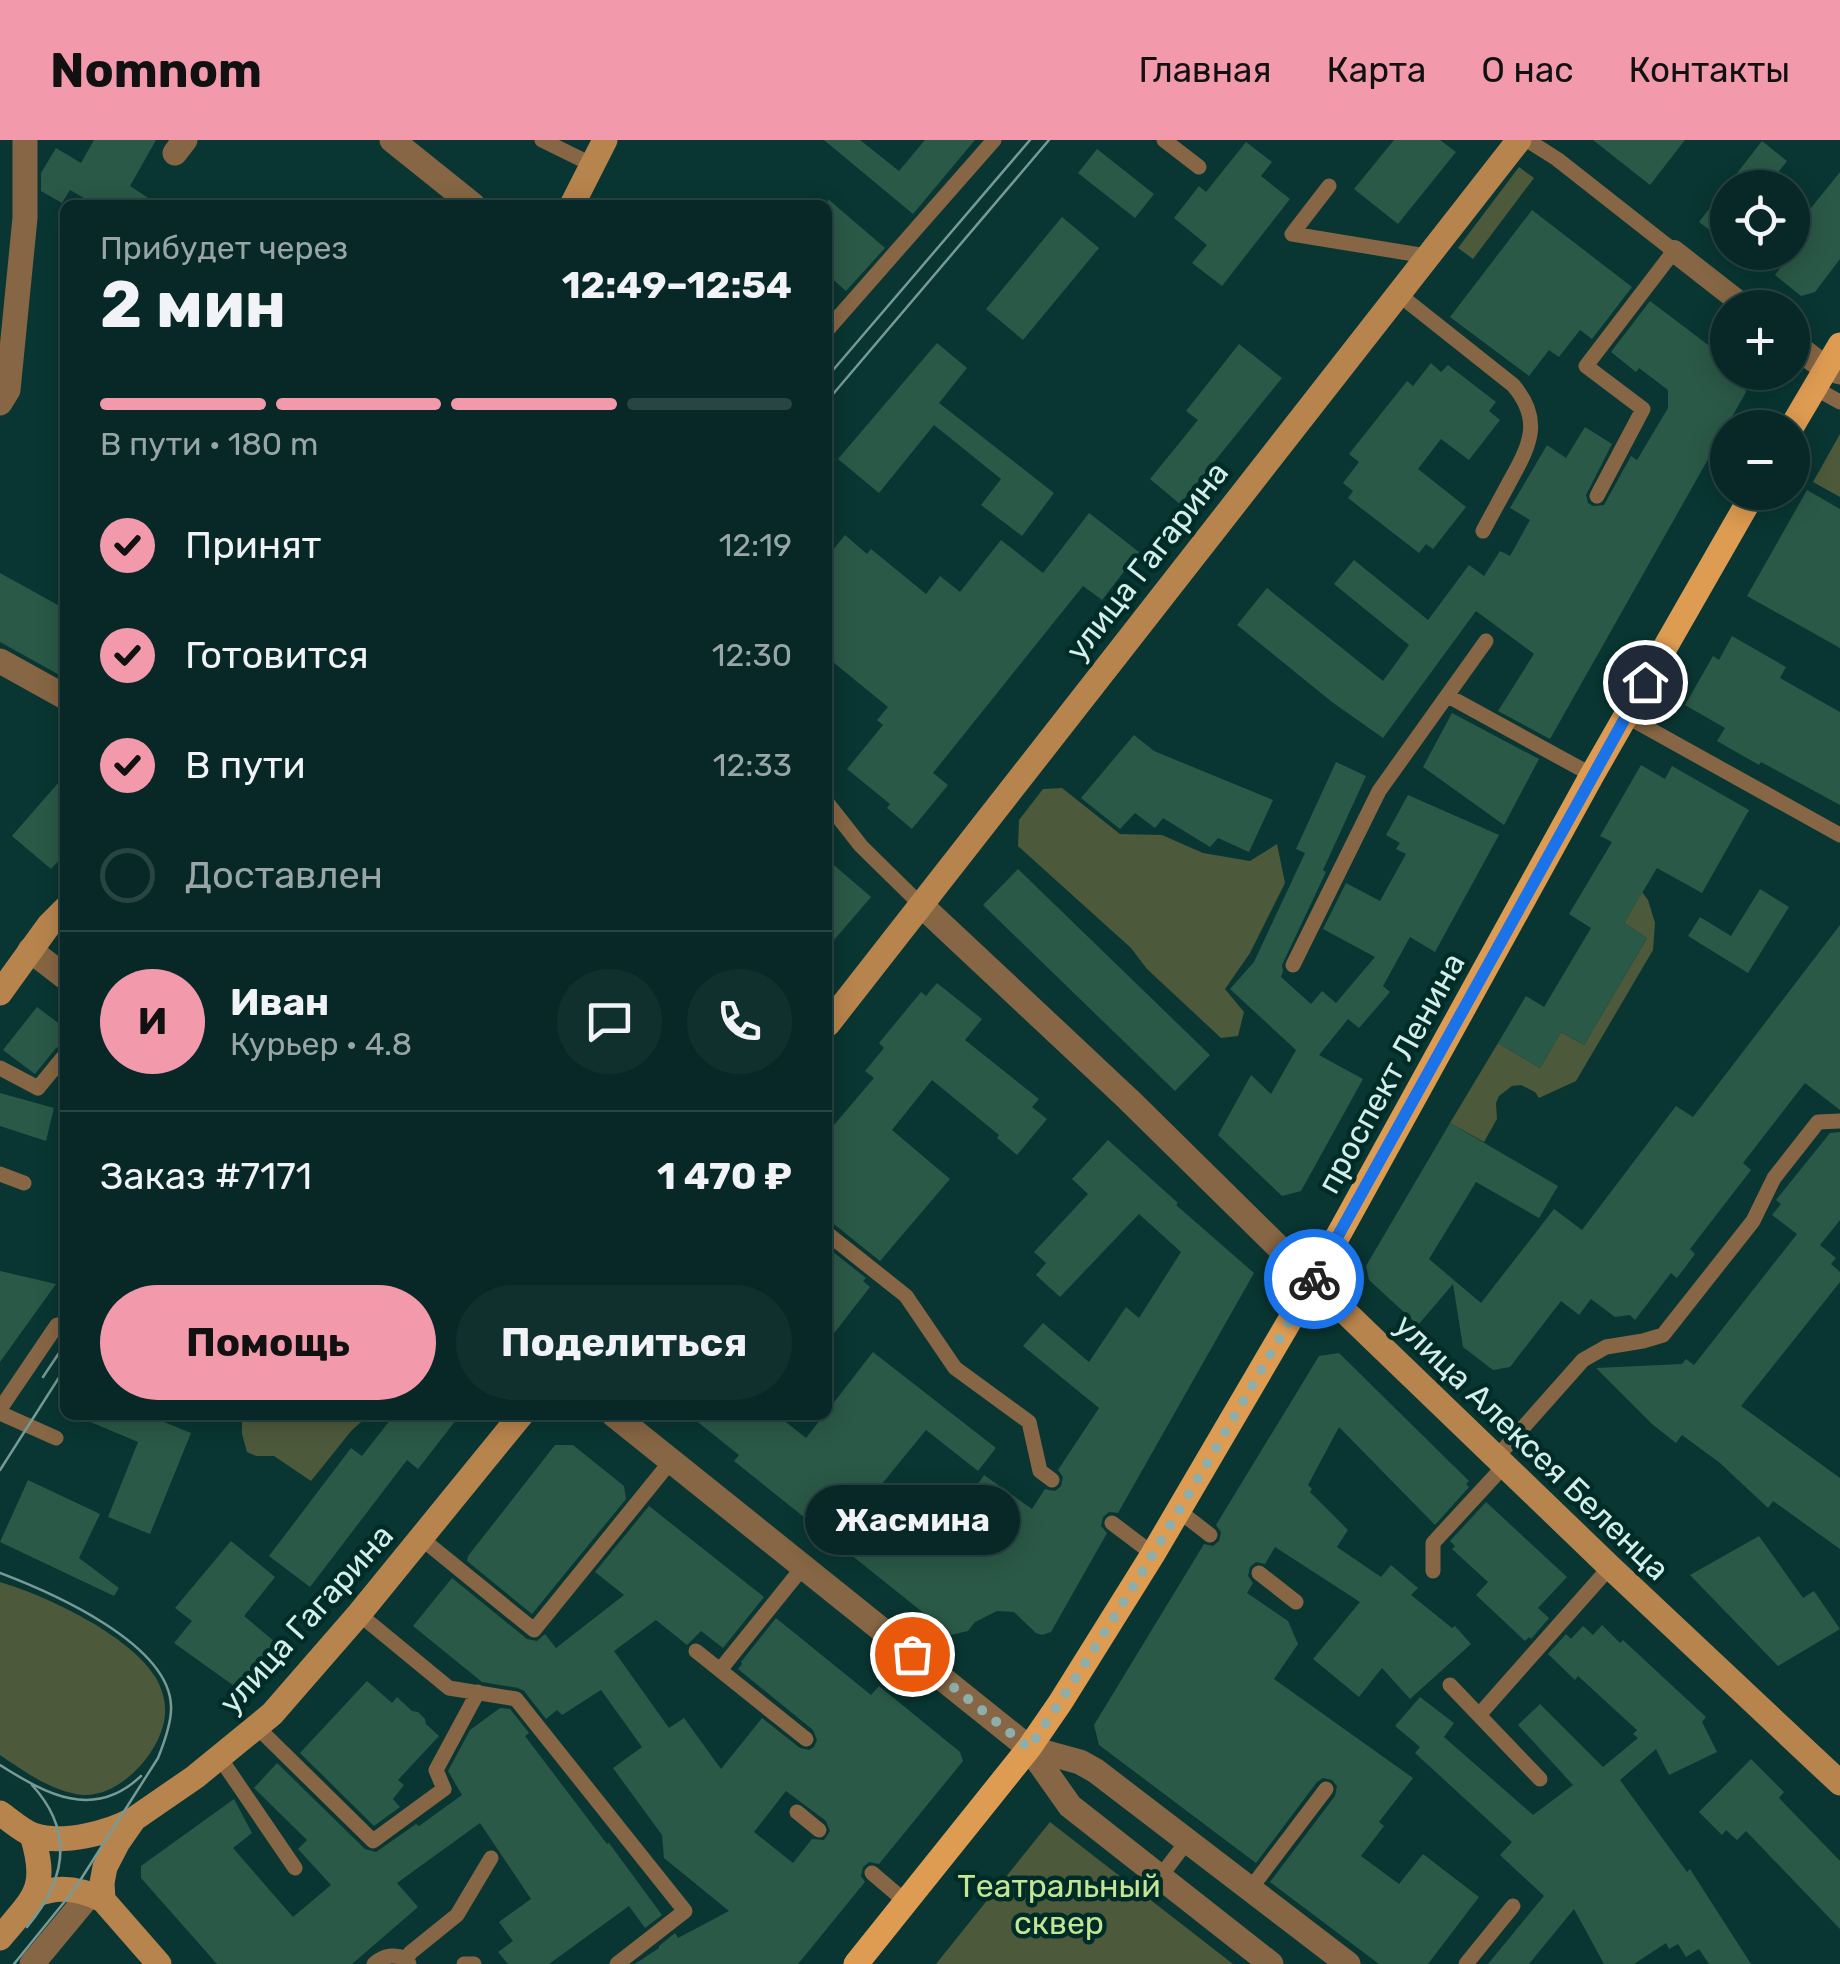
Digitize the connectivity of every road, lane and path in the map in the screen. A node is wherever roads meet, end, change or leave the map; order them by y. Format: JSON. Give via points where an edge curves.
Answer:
{"nodes":[{"id":1,"x":25,"y":140,"type":"edge"},
{"id":2,"x":392,"y":140,"type":"edge"},
{"id":3,"x":542,"y":140,"type":"edge"},
{"id":4,"x":605,"y":140,"type":"edge"},
{"id":5,"x":994,"y":140,"type":"edge"},
{"id":6,"x":1164,"y":140,"type":"edge"},
{"id":7,"x":1519,"y":140,"type":"edge"},
{"id":8,"x":1528,"y":140,"type":"edge"},
{"id":9,"x":593,"y":165,"type":"junction"},
{"id":10,"x":1199,"y":167,"type":"dead end"},
{"id":11,"x":1329,"y":186,"type":"dead end"},
{"id":12,"x":467,"y":200,"type":"edge"},
{"id":13,"x":575,"y":200,"type":"edge"},
{"id":14,"x":1674,"y":251,"type":"junction"},
{"id":15,"x":1426,"y":256,"type":"junction"},
{"id":16,"x":1724,"y":290,"type":"edge"},
{"id":17,"x":1397,"y":294,"type":"junction"},
{"id":18,"x":832,"y":323,"type":"edge"},
{"id":19,"x":1840,"y":345,"type":"edge"},
{"id":20,"x":1826,"y":376,"type":"edge"},
{"id":21,"x":1840,"y":402,"type":"edge"},
{"id":22,"x":0,"y":403,"type":"edge"},
{"id":23,"x":1802,"y":410,"type":"edge"},
{"id":24,"x":1598,"y":496,"type":"dead end"},
{"id":25,"x":1744,"y":510,"type":"edge"},
{"id":26,"x":1483,"y":531,"type":"dead end"},
{"id":27,"x":1486,"y":641,"type":"dead end"},
{"id":28,"x":0,"y":661,"type":"edge"},
{"id":29,"x":60,"y":694,"type":"edge"},
{"id":30,"x":1448,"y":696,"type":"junction"},
{"id":31,"x":1626,"y":716,"type":"junction"},
{"id":32,"x":1592,"y":775,"type":"junction"},
{"id":33,"x":832,"y":809,"type":"edge"},
{"id":34,"x":1840,"y":835,"type":"edge"},
{"id":35,"x":922,"y":905,"type":"junction"},
{"id":36,"x":60,"y":915,"type":"edge"},
{"id":37,"x":30,"y":950,"type":"junction"},
{"id":38,"x":1293,"y":965,"type":"dead end"},
{"id":39,"x":60,"y":974,"type":"edge"},
{"id":40,"x":0,"y":993,"type":"edge"},
{"id":41,"x":832,"y":1019,"type":"edge"},
{"id":42,"x":60,"y":1061,"type":"edge"},
{"id":43,"x":0,"y":1068,"type":"edge"},
{"id":44,"x":1840,"y":1122,"type":"edge"},
{"id":45,"x":0,"y":1174,"type":"edge"},
{"id":46,"x":24,"y":1183,"type":"dead end"},
{"id":47,"x":832,"y":1237,"type":"edge"},
{"id":48,"x":1313,"y":1281,"type":"junction"},
{"id":49,"x":57,"y":1325,"type":"dead end"},
{"id":50,"x":0,"y":1411,"type":"edge"},
{"id":51,"x":517,"y":1420,"type":"edge"},
{"id":52,"x":620,"y":1420,"type":"edge"},
{"id":53,"x":56,"y":1438,"type":"dead end"},
{"id":54,"x":671,"y":1461,"type":"junction"},
{"id":55,"x":1500,"y":1462,"type":"junction"},
{"id":56,"x":1052,"y":1480,"type":"dead end"},
{"id":57,"x":1179,"y":1511,"type":"junction"},
{"id":58,"x":1112,"y":1524,"type":"dead end"},
{"id":59,"x":1210,"y":1535,"type":"dead end"},
{"id":60,"x":422,"y":1539,"type":"junction"},
{"id":61,"x":1153,"y":1554,"type":"junction"},
{"id":62,"x":803,"y":1567,"type":"junction"},
{"id":63,"x":1610,"y":1567,"type":"junction"},
{"id":64,"x":1432,"y":1571,"type":"dead end"},
{"id":65,"x":1259,"y":1573,"type":"dead end"},
{"id":66,"x":1296,"y":1602,"type":"dead end"},
{"id":67,"x":359,"y":1614,"type":"junction"},
{"id":68,"x":696,"y":1651,"type":"dead end"},
{"id":69,"x":720,"y":1670,"type":"junction"},
{"id":70,"x":1450,"y":1685,"type":"dead end"},
{"id":71,"x":478,"y":1692,"type":"junction"},
{"id":72,"x":1479,"y":1716,"type":"junction"},
{"id":73,"x":257,"y":1728,"type":"junction"},
{"id":74,"x":806,"y":1739,"type":"dead end"},
{"id":75,"x":1029,"y":1748,"type":"junction"},
{"id":76,"x":220,"y":1758,"type":"junction"},
{"id":77,"x":1540,"y":1779,"type":"dead end"},
{"id":78,"x":1840,"y":1783,"type":"edge"},
{"id":79,"x":1326,"y":1789,"type":"dead end"},
{"id":80,"x":797,"y":1812,"type":"dead end"},
{"id":81,"x":0,"y":1813,"type":"edge"},
{"id":82,"x":134,"y":1819,"type":"junction"},
{"id":83,"x":819,"y":1830,"type":"dead end"},
{"id":84,"x":32,"y":1835,"type":"junction"},
{"id":85,"x":1188,"y":1840,"type":"junction"},
{"id":86,"x":491,"y":1858,"type":"dead end"},
{"id":87,"x":295,"y":1868,"type":"dead end"},
{"id":88,"x":872,"y":1873,"type":"dead end"},
{"id":89,"x":1160,"y":1877,"type":"junction"},
{"id":90,"x":1251,"y":1888,"type":"junction"},
{"id":91,"x":36,"y":1895,"type":"junction"},
{"id":92,"x":96,"y":1897,"type":"junction"},
{"id":93,"x":906,"y":1902,"type":"junction"},
{"id":94,"x":1513,"y":1906,"type":"dead end"},
{"id":95,"x":0,"y":1938,"type":"edge"},
{"id":96,"x":1336,"y":1960,"type":"edge"},
{"id":97,"x":408,"y":1961,"type":"edge"},
{"id":98,"x":32,"y":1964,"type":"edge"},
{"id":99,"x":159,"y":1964,"type":"edge"},
{"id":100,"x":374,"y":1964,"type":"edge"},
{"id":101,"x":464,"y":1964,"type":"edge"},
{"id":102,"x":474,"y":1964,"type":"edge"},
{"id":103,"x":616,"y":1964,"type":"edge"},
{"id":104,"x":856,"y":1964,"type":"edge"},
{"id":105,"x":1272,"y":1964,"type":"edge"},
{"id":106,"x":1466,"y":1964,"type":"edge"}],
"edges":[{"from":1,"to":22,"type":"street","via":[[23,237],[8,390]]},
{"from":2,"to":12,"type":"street"},
{"from":3,"to":9,"type":"lane"},
{"from":4,"to":9,"type":"main road"},
{"from":5,"to":18,"type":"lane"},
{"from":6,"to":10,"type":"lane"},
{"from":7,"to":15,"type":"main road","name":"улица Гагарина"},
{"from":8,"to":14,"type":"lane"},
{"from":9,"to":13,"type":"main road"},
{"from":11,"to":15,"type":"lane","via":[[1292,234]]},
{"from":14,"to":16,"type":"street"},
{"from":14,"to":24,"type":"lane","via":[[1586,366],[1644,409]]},
{"from":15,"to":17,"type":"main road","name":"улица Гагарина"},
{"from":17,"to":26,"type":"lane","via":[[1526,400],[1532,434]]},
{"from":17,"to":35,"type":"main road","name":"улица Гагарина"},
{"from":19,"to":20,"type":"main road"},
{"from":20,"to":21,"type":"lane"},
{"from":20,"to":23,"type":"main road"},
{"from":25,"to":31,"type":"main road","name":"проспект Ленина"},
{"from":27,"to":30,"type":"lane"},
{"from":28,"to":29,"type":"street"},
{"from":30,"to":32,"type":"lane"},
{"from":30,"to":38,"type":"lane","via":[[1379,791]]},
{"from":31,"to":32,"type":"main road","name":"проспект Ленина"},
{"from":31,"to":34,"type":"lane"},
{"from":32,"to":48,"type":"main road","name":"проспект Ленина"},
{"from":33,"to":35,"type":"lane"},
{"from":35,"to":41,"type":"main road","name":"улица Гагарина"},
{"from":35,"to":48,"type":"street","name":"улица Алексея Беленца"},
{"from":36,"to":37,"type":"main road"},
{"from":37,"to":39,"type":"street"},
{"from":37,"to":40,"type":"main road"},
{"from":42,"to":43,"type":"lane","via":[[38,1088]]},
{"from":44,"to":55,"type":"lane","via":[[1818,1122],[1774,1178],[1753,1221],[1663,1334],[1606,1347],[1583,1360]]},
{"from":45,"to":46,"type":"lane"},
{"from":47,"to":56,"type":"lane","via":[[906,1296],[955,1368],[1029,1422],[1040,1471]]},
{"from":48,"to":55,"type":"main road","name":"улица Алексея Беленца"},
{"from":48,"to":57,"type":"main road","name":"проспект Ленина"},
{"from":49,"to":50,"type":"lane"},
{"from":50,"to":53,"type":"lane"},
{"from":51,"to":60,"type":"main road","name":"улица Гагарина"},
{"from":52,"to":54,"type":"street"},
{"from":54,"to":60,"type":"lane","via":[[534,1630]]},
{"from":54,"to":62,"type":"street"},
{"from":55,"to":63,"type":"main road","name":"улица Алексея Беленца"},
{"from":55,"to":64,"type":"lane","via":[[1433,1542]]},
{"from":57,"to":59,"type":"lane"},
{"from":57,"to":61,"type":"main road","name":"проспект Ленина"},
{"from":58,"to":61,"type":"lane"},
{"from":60,"to":67,"type":"main road","name":"улица Гагарина"},
{"from":61,"to":75,"type":"main road","name":"проспект Ленина"},
{"from":62,"to":69,"type":"lane"},
{"from":62,"to":75,"type":"street"},
{"from":63,"to":72,"type":"lane"},
{"from":63,"to":78,"type":"main road","name":"улица Алексея Беленца"},
{"from":65,"to":66,"type":"lane"},
{"from":67,"to":71,"type":"lane","via":[[449,1688]]},
{"from":67,"to":73,"type":"main road","name":"улица Гагарина"},
{"from":68,"to":69,"type":"lane"},
{"from":69,"to":74,"type":"lane"},
{"from":70,"to":72,"type":"lane"},
{"from":71,"to":73,"type":"lane","via":[[436,1770],[444,1788],[373,1842]]},
{"from":71,"to":103,"type":"lane","via":[[516,1698],[685,1911]]},
{"from":72,"to":77,"type":"lane"},
{"from":73,"to":76,"type":"main road","name":"улица Гагарина"},
{"from":75,"to":85,"type":"street","via":[[1096,1770]]},
{"from":75,"to":89,"type":"street","via":[[1070,1806]]},
{"from":75,"to":93,"type":"main road","name":"проспект Ленина"},
{"from":76,"to":82,"type":"main road","name":"улица Гагарина"},
{"from":76,"to":87,"type":"lane"},
{"from":79,"to":90,"type":"lane"},
{"from":80,"to":83,"type":"lane"},
{"from":81,"to":84,"type":"main road"},
{"from":82,"to":84,"type":"main road","via":[[88,1836]]},
{"from":82,"to":92,"type":"main road","name":"улица Гагарина"},
{"from":84,"to":91,"type":"main road","via":[[39,1856]]},
{"from":85,"to":89,"type":"lane"},
{"from":85,"to":90,"type":"street"},
{"from":86,"to":97,"type":"lane","via":[[458,1914]]},
{"from":88,"to":93,"type":"lane"},
{"from":89,"to":105,"type":"street"},
{"from":90,"to":96,"type":"street"},
{"from":91,"to":92,"type":"main road","via":[[56,1888]]},
{"from":91,"to":95,"type":"main road"},
{"from":92,"to":98,"type":"street"},
{"from":92,"to":99,"type":"main road"},
{"from":93,"to":104,"type":"main road","name":"проспект Ленина"},
{"from":94,"to":106,"type":"lane"},
{"from":97,"to":100,"type":"lane","via":[[383,1956]]},
{"from":101,"to":102,"type":"lane"}]}
